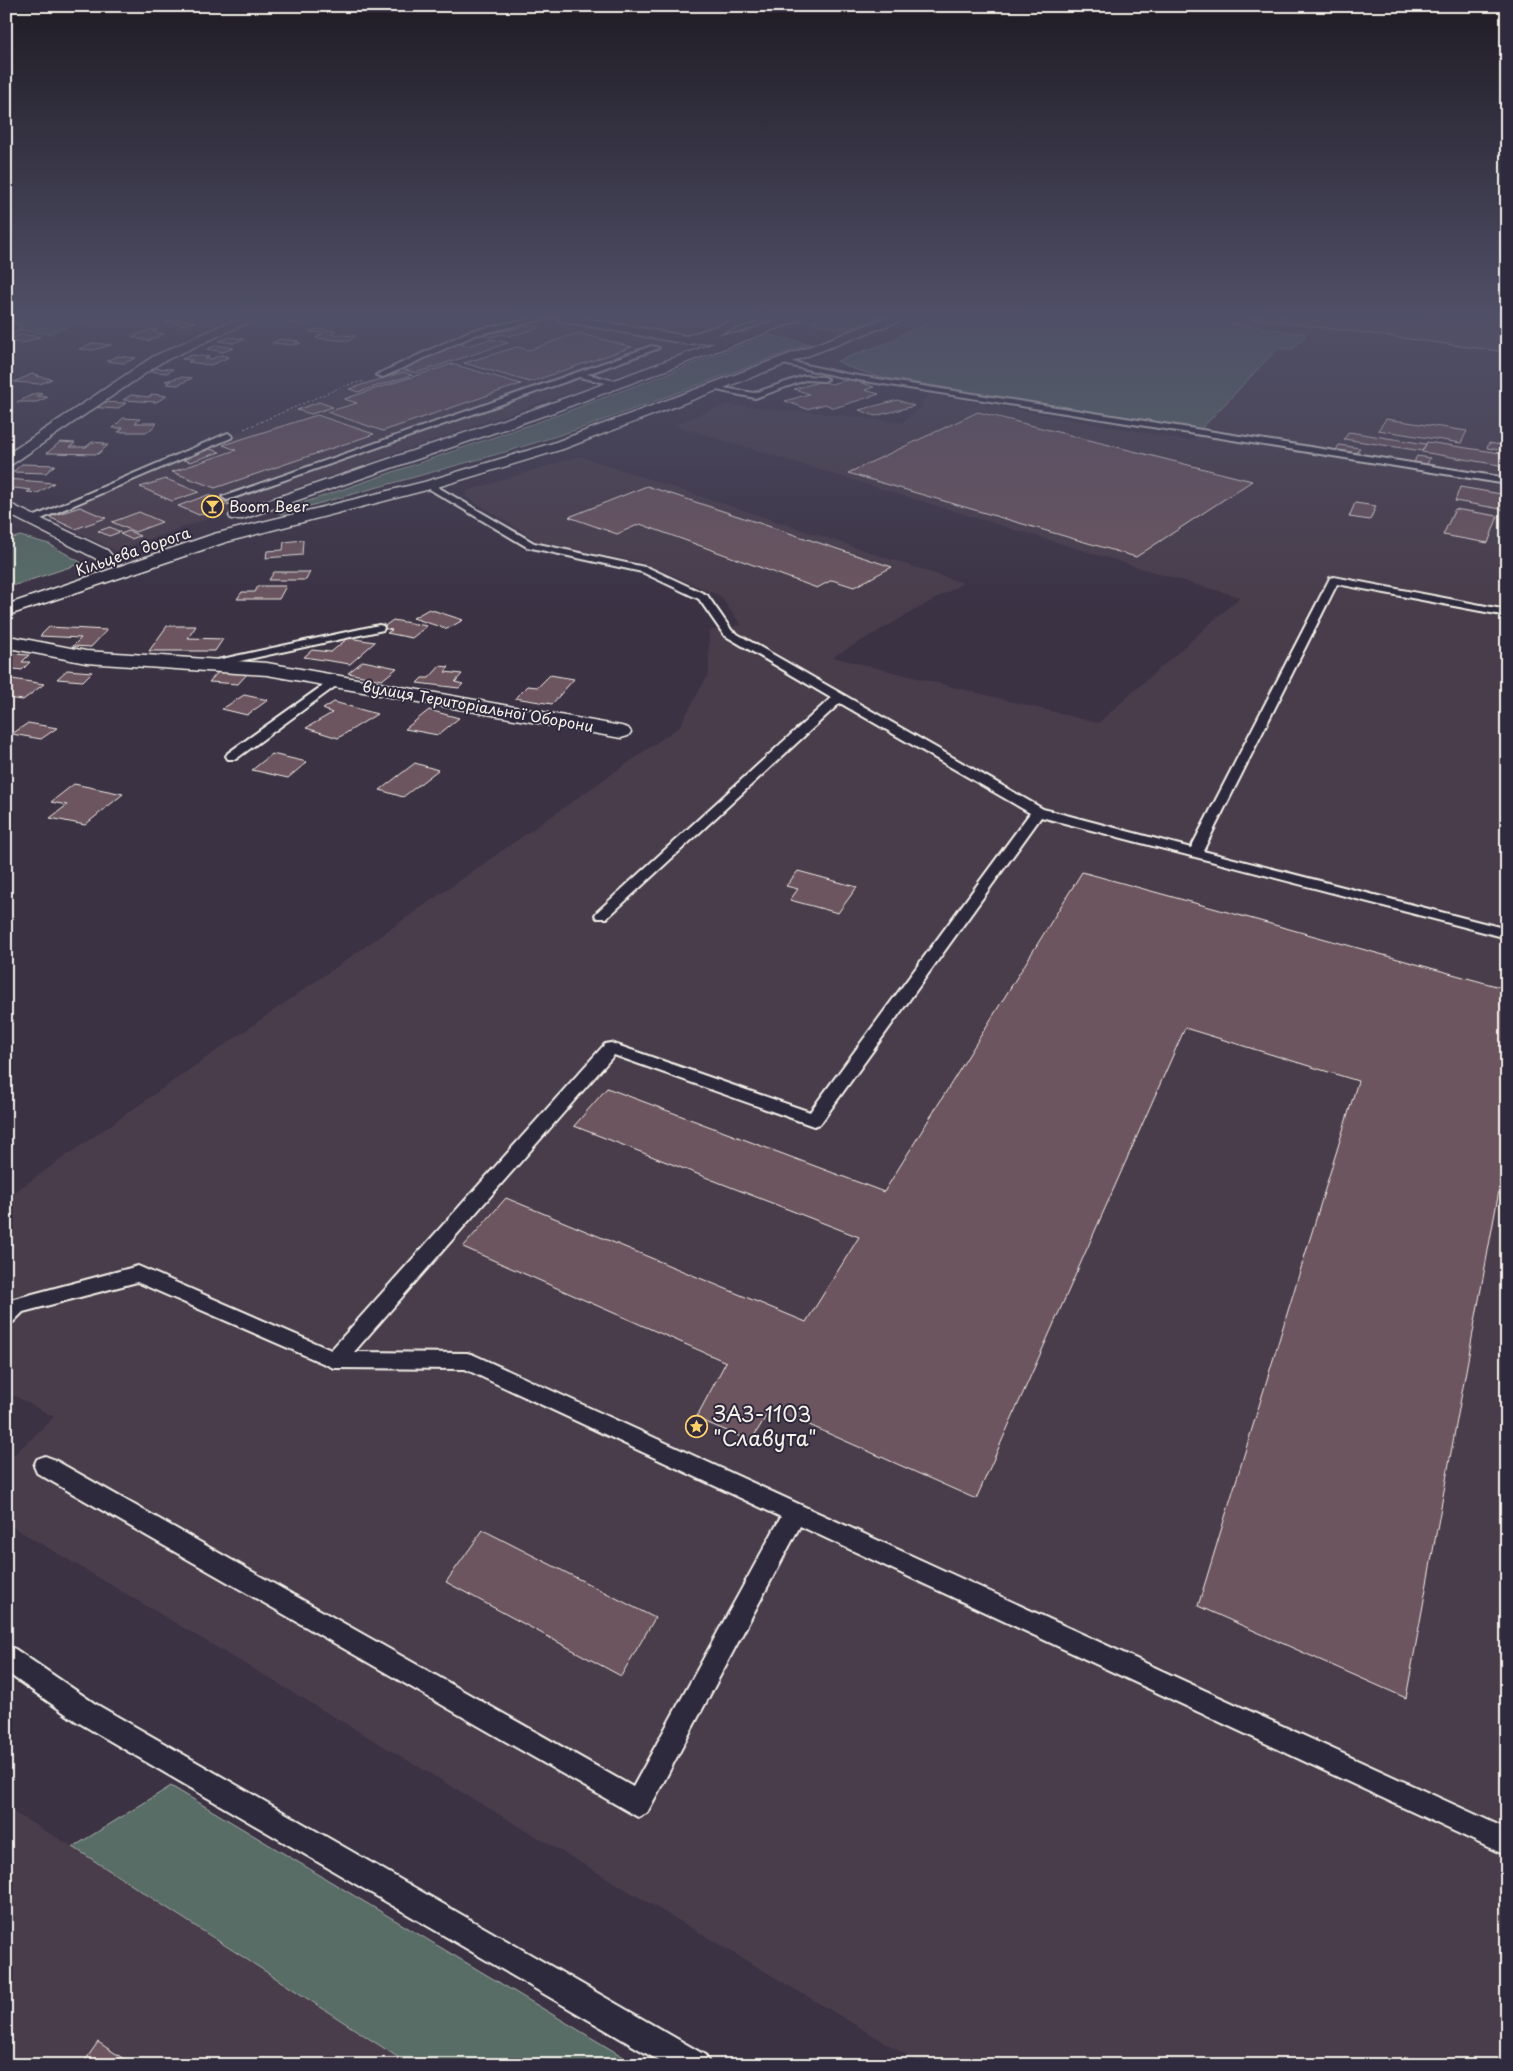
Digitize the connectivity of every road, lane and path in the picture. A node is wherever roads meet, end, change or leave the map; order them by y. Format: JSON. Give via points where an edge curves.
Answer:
{"nodes":[{"id":1,"x":77,"y":414,"type":"edge"},
{"id":2,"x":280,"y":414,"type":"edge"},
{"id":3,"x":468,"y":414,"type":"edge"},
{"id":4,"x":534,"y":414,"type":"edge"},
{"id":5,"x":643,"y":414,"type":"edge"},
{"id":6,"x":1083,"y":414,"type":"edge"},
{"id":7,"x":228,"y":436,"type":"joint"},
{"id":8,"x":6,"y":462,"type":"edge"},
{"id":9,"x":1507,"y":481,"type":"edge"},
{"id":10,"x":429,"y":485,"type":"junction"},
{"id":11,"x":227,"y":497,"type":"dead end"},
{"id":12,"x":6,"y":506,"type":"edge"},
{"id":13,"x":32,"y":520,"type":"junction"},
{"id":14,"x":108,"y":561,"type":"junction"},
{"id":15,"x":25,"y":588,"type":"dead end"},
{"id":16,"x":6,"y":611,"type":"edge"},
{"id":17,"x":1507,"y":612,"type":"edge"},
{"id":18,"x":379,"y":628,"type":"dead end"},
{"id":19,"x":6,"y":645,"type":"edge"},
{"id":20,"x":208,"y":665,"type":"junction"},
{"id":21,"x":336,"y":681,"type":"junction"},
{"id":22,"x":838,"y":697,"type":"junction"},
{"id":23,"x":621,"y":732,"type":"dead end"},
{"id":24,"x":232,"y":756,"type":"dead end"},
{"id":25,"x":1038,"y":812,"type":"junction"},
{"id":26,"x":1194,"y":853,"type":"junction"},
{"id":27,"x":602,"y":915,"type":"dead end"},
{"id":28,"x":1507,"y":934,"type":"edge"},
{"id":29,"x":6,"y":1316,"type":"edge"},
{"id":30,"x":334,"y":1360,"type":"junction"},
{"id":31,"x":45,"y":1466,"type":"dead end"},
{"id":32,"x":795,"y":1513,"type":"junction"},
{"id":33,"x":6,"y":1657,"type":"edge"},
{"id":34,"x":1507,"y":1843,"type":"edge"},
{"id":35,"x":695,"y":2065,"type":"edge"}],
"edges":[{"from":1,"to":8,"type":"main road"},
{"from":2,"to":7,"type":"path"},
{"from":3,"to":11,"type":"lane"},
{"from":4,"to":14,"type":"main road","name":"Кільцева дорога"},
{"from":5,"to":10,"type":"main road","name":"Кільцева дорога","via":[[566,443]]},
{"from":6,"to":9,"type":"lane"},
{"from":7,"to":13,"type":"lane"},
{"from":10,"to":16,"type":"main road","name":"Кільцева дорога","via":[[220,538]]},
{"from":10,"to":22,"type":"lane","via":[[532,545],[645,570],[703,597],[728,633]]},
{"from":12,"to":13,"type":"main road"},
{"from":13,"to":14,"type":"main road","via":[[101,554]]},
{"from":14,"to":15,"type":"main road","name":"Кільцева дорога"},
{"from":17,"to":26,"type":"lane","via":[[1334,580]]},
{"from":18,"to":20,"type":"lane","name":"вулиця Територіальної Оборони"},
{"from":19,"to":20,"type":"main road","name":"вулиця Територіальної Оборони","via":[[14,643],[86,657]]},
{"from":20,"to":21,"type":"main road","name":"вулиця Територіальної Оборони","via":[[267,669]]},
{"from":21,"to":23,"type":"main road","name":"вулиця Територіальної Оборони"},
{"from":21,"to":24,"type":"lane"},
{"from":22,"to":25,"type":"lane"},
{"from":22,"to":27,"type":"lane"},
{"from":25,"to":26,"type":"lane"},
{"from":25,"to":30,"type":"lane","via":[[814,1120],[611,1048]]},
{"from":26,"to":28,"type":"lane"},
{"from":29,"to":30,"type":"lane","via":[[17,1306],[138,1274]]},
{"from":30,"to":32,"type":"lane","via":[[468,1361]]},
{"from":31,"to":32,"type":"lane","via":[[638,1804]]},
{"from":32,"to":34,"type":"lane"},
{"from":33,"to":35,"type":"lane","via":[[85,1712]]}]}
